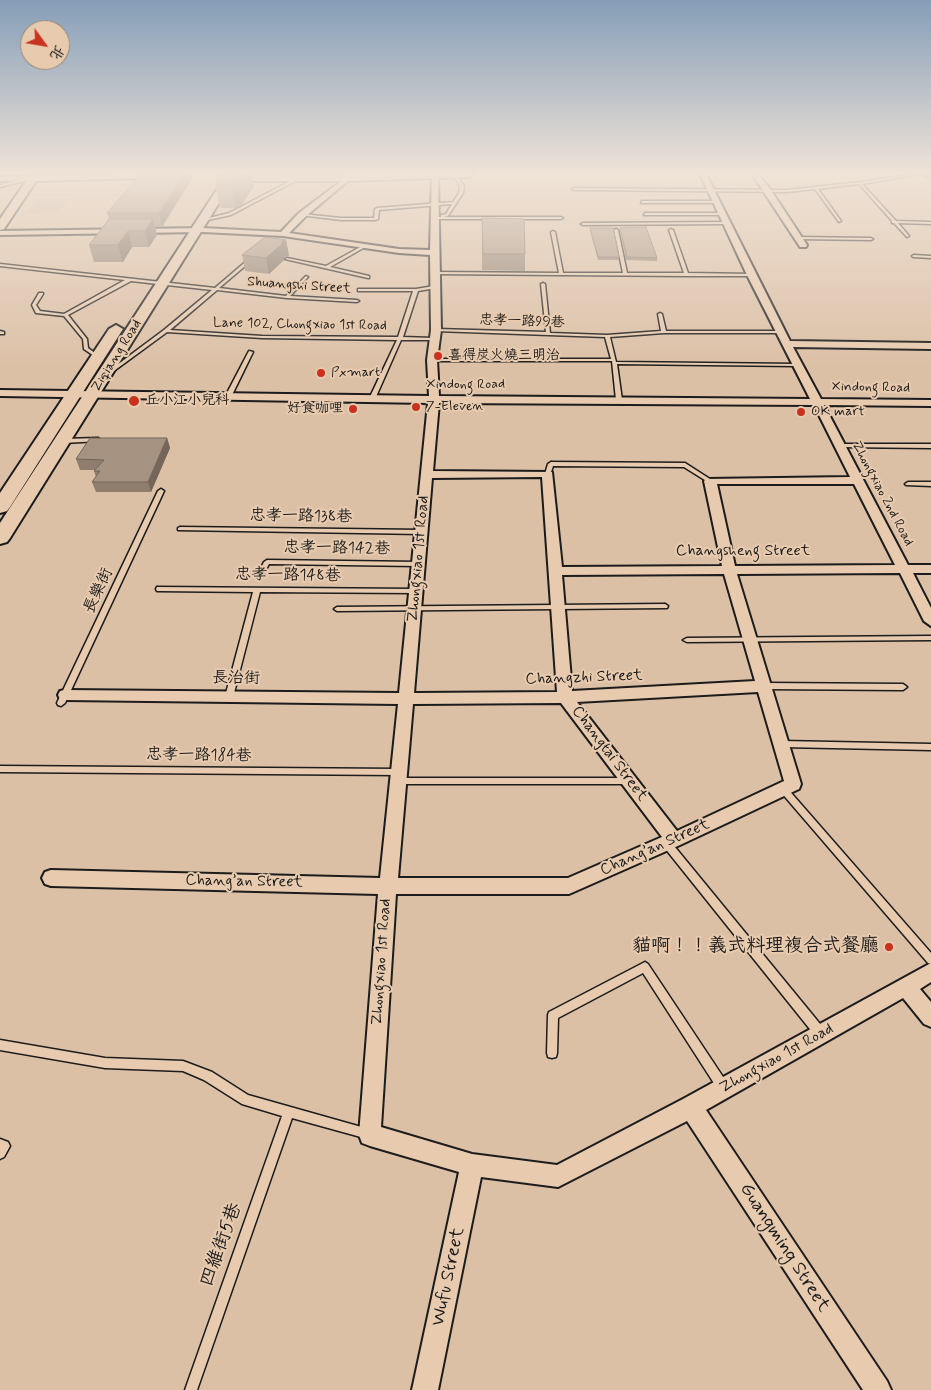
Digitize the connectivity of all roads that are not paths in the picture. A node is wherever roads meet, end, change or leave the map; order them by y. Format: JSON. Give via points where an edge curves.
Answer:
{"nodes":[{"id":1,"x":186,"y":239,"type":"edge"},
{"id":2,"x":316,"y":239,"type":"edge"},
{"id":3,"x":435,"y":239,"type":"edge"},
{"id":4,"x":554,"y":239,"type":"edge"},
{"id":5,"x":618,"y":239,"type":"edge"},
{"id":6,"x":674,"y":239,"type":"edge"},
{"id":7,"x":734,"y":239,"type":"edge"},
{"id":8,"x":798,"y":239,"type":"edge"},
{"id":9,"x":871,"y":239,"type":"dead end"},
{"id":10,"x":800,"y":242,"type":"joint"},
{"id":11,"x":364,"y":246,"type":"junction"},
{"id":12,"x":435,"y":253,"type":"junction"},
{"id":13,"x":914,"y":256,"type":"dead end"},
{"id":14,"x":931,"y":257,"type":"edge"},
{"id":15,"x":252,"y":259,"type":"edge"},
{"id":16,"x":287,"y":260,"type":"dead end"},
{"id":17,"x":0,"y":265,"type":"edge"},
{"id":18,"x":328,"y":267,"type":"junction"},
{"id":19,"x":561,"y":274,"type":"junction"},
{"id":20,"x":625,"y":274,"type":"junction"},
{"id":21,"x":688,"y":275,"type":"junction"},
{"id":22,"x":751,"y":275,"type":"junction"},
{"id":23,"x":306,"y":277,"type":"dead end"},
{"id":24,"x":368,"y":277,"type":"dead end"},
{"id":25,"x":129,"y":280,"type":"junction"},
{"id":26,"x":434,"y":280,"type":"junction"},
{"id":27,"x":155,"y":283,"type":"junction"},
{"id":28,"x":543,"y":284,"type":"dead end"},
{"id":29,"x":214,"y":290,"type":"junction"},
{"id":30,"x":360,"y":290,"type":"dead end"},
{"id":31,"x":416,"y":290,"type":"junction"},
{"id":32,"x":41,"y":294,"type":"dead end"},
{"id":33,"x":287,"y":298,"type":"junction"},
{"id":34,"x":357,"y":302,"type":"dead end"},
{"id":35,"x":660,"y":314,"type":"dead end"},
{"id":36,"x":65,"y":315,"type":"junction"},
{"id":37,"x":166,"y":331,"type":"junction"},
{"id":38,"x":664,"y":332,"type":"junction"},
{"id":39,"x":780,"y":332,"type":"junction"},
{"id":40,"x":548,"y":334,"type":"junction"},
{"id":41,"x":434,"y":335,"type":"junction"},
{"id":42,"x":607,"y":336,"type":"junction"},
{"id":43,"x":400,"y":338,"type":"junction"},
{"id":44,"x":786,"y":344,"type":"junction"},
{"id":45,"x":931,"y":346,"type":"edge"},
{"id":46,"x":251,"y":352,"type":"dead end"},
{"id":47,"x":97,"y":356,"type":"junction"},
{"id":48,"x":432,"y":360,"type":"junction"},
{"id":49,"x":614,"y":362,"type":"junction"},
{"id":50,"x":797,"y":365,"type":"junction"},
{"id":51,"x":103,"y":379,"type":"junction"},
{"id":52,"x":0,"y":393,"type":"edge"},
{"id":53,"x":72,"y":394,"type":"junction"},
{"id":54,"x":93,"y":394,"type":"junction"},
{"id":55,"x":229,"y":395,"type":"junction"},
{"id":56,"x":372,"y":399,"type":"junction"},
{"id":57,"x":434,"y":399,"type":"junction"},
{"id":58,"x":619,"y":400,"type":"junction"},
{"id":59,"x":816,"y":401,"type":"junction"},
{"id":60,"x":931,"y":403,"type":"edge"},
{"id":61,"x":104,"y":440,"type":"edge"},
{"id":62,"x":63,"y":441,"type":"junction"},
{"id":63,"x":840,"y":446,"type":"junction"},
{"id":64,"x":931,"y":446,"type":"edge"},
{"id":65,"x":548,"y":474,"type":"junction"},
{"id":66,"x":427,"y":475,"type":"junction"},
{"id":67,"x":858,"y":480,"type":"junction"},
{"id":68,"x":710,"y":481,"type":"junction"},
{"id":69,"x":908,"y":484,"type":"dead end"},
{"id":70,"x":931,"y":484,"type":"edge"},
{"id":71,"x":161,"y":491,"type":"dead end"},
{"id":72,"x":0,"y":507,"type":"edge"},
{"id":73,"x":180,"y":530,"type":"dead end"},
{"id":74,"x":422,"y":532,"type":"junction"},
{"id":75,"x":0,"y":538,"type":"edge"},
{"id":76,"x":418,"y":564,"type":"junction"},
{"id":77,"x":729,"y":568,"type":"junction"},
{"id":78,"x":904,"y":569,"type":"junction"},
{"id":79,"x":931,"y":569,"type":"edge"},
{"id":80,"x":556,"y":571,"type":"junction"},
{"id":81,"x":262,"y":572,"type":"dead end"},
{"id":82,"x":159,"y":589,"type":"dead end"},
{"id":83,"x":257,"y":590,"type":"junction"},
{"id":84,"x":415,"y":600,"type":"junction"},
{"id":85,"x":665,"y":606,"type":"dead end"},
{"id":86,"x":557,"y":608,"type":"junction"},
{"id":87,"x":337,"y":609,"type":"dead end"},
{"id":88,"x":931,"y":621,"type":"edge"},
{"id":89,"x":931,"y":638,"type":"edge"},
{"id":90,"x":750,"y":639,"type":"junction"},
{"id":91,"x":687,"y":640,"type":"dead end"},
{"id":92,"x":764,"y":686,"type":"junction"},
{"id":93,"x":903,"y":687,"type":"dead end"},
{"id":94,"x":229,"y":697,"type":"junction"},
{"id":95,"x":566,"y":697,"type":"junction"},
{"id":96,"x":63,"y":699,"type":"joint"},
{"id":97,"x":406,"y":699,"type":"junction"},
{"id":98,"x":782,"y":744,"type":"junction"},
{"id":99,"x":931,"y":747,"type":"edge"},
{"id":100,"x":0,"y":769,"type":"edge"},
{"id":101,"x":398,"y":777,"type":"junction"},
{"id":102,"x":628,"y":781,"type":"junction"},
{"id":103,"x":783,"y":788,"type":"junction"},
{"id":104,"x":670,"y":842,"type":"junction"},
{"id":105,"x":51,"y":878,"type":"dead end"},
{"id":106,"x":388,"y":886,"type":"junction"},
{"id":107,"x":931,"y":960,"type":"edge"},
{"id":108,"x":931,"y":972,"type":"edge"},
{"id":109,"x":906,"y":987,"type":"junction"},
{"id":110,"x":931,"y":1017,"type":"edge"},
{"id":111,"x":821,"y":1034,"type":"junction"},
{"id":112,"x":0,"y":1045,"type":"edge"},
{"id":113,"x":552,"y":1053,"type":"dead end"},
{"id":114,"x":724,"y":1089,"type":"junction"},
{"id":115,"x":691,"y":1107,"type":"junction"},
{"id":116,"x":289,"y":1112,"type":"junction"},
{"id":117,"x":370,"y":1135,"type":"junction"},
{"id":118,"x":0,"y":1145,"type":"edge"},
{"id":119,"x":0,"y":1153,"type":"edge"},
{"id":120,"x":472,"y":1165,"type":"junction"},
{"id":121,"x":191,"y":1390,"type":"edge"},
{"id":122,"x":425,"y":1390,"type":"edge"},
{"id":123,"x":878,"y":1390,"type":"edge"}],
"edges":[{"from":1,"to":27,"type":"main road","name":"Ziqiang Road"},
{"from":2,"to":11,"type":"street"},
{"from":3,"to":12,"type":"street","name":"Zhongxiao 1st Road"},
{"from":4,"to":19,"type":"lane"},
{"from":5,"to":20,"type":"lane"},
{"from":6,"to":21,"type":"lane"},
{"from":7,"to":22,"type":"street","name":"Zhongxiao 2nd Road"},
{"from":8,"to":10,"type":"street"},
{"from":9,"to":10,"type":"lane"},
{"from":11,"to":12,"type":"street"},
{"from":11,"to":18,"type":"lane"},
{"from":12,"to":26,"type":"street","name":"Zhongxiao 1st Road"},
{"from":13,"to":14,"type":"lane"},
{"from":15,"to":29,"type":"lane"},
{"from":16,"to":18,"type":"lane"},
{"from":17,"to":25,"type":"lane","name":"Shuangshi Street"},
{"from":18,"to":24,"type":"lane"},
{"from":19,"to":20,"type":"lane"},
{"from":19,"to":26,"type":"lane"},
{"from":20,"to":21,"type":"lane"},
{"from":21,"to":22,"type":"lane"},
{"from":22,"to":39,"type":"street","name":"Zhongxiao 2nd Road"},
{"from":23,"to":33,"type":"lane"},
{"from":25,"to":27,"type":"lane","name":"Shuangshi Street"},
{"from":25,"to":36,"type":"lane"},
{"from":26,"to":31,"type":"lane"},
{"from":26,"to":41,"type":"street","name":"Zhongxiao 1st Road"},
{"from":27,"to":29,"type":"lane","name":"Shuangshi Street"},
{"from":27,"to":47,"type":"main road","name":"Ziqiang Road"},
{"from":27,"to":51,"type":"main road","name":"Ziqiang Road"},
{"from":28,"to":40,"type":"lane"},
{"from":29,"to":33,"type":"lane","name":"Shuangshi Street"},
{"from":29,"to":37,"type":"lane"},
{"from":30,"to":31,"type":"lane"},
{"from":31,"to":43,"type":"lane"},
{"from":32,"to":36,"type":"lane","via":[[34,305],[38,312]]},
{"from":33,"to":34,"type":"lane","name":"Shuangshi Street"},
{"from":35,"to":38,"type":"lane"},
{"from":36,"to":47,"type":"lane","via":[[85,339],[86,348]]},
{"from":37,"to":43,"type":"lane","name":"Lane 102, Chongxiao 1st Road","via":[[262,337]]},
{"from":37,"to":51,"type":"lane"},
{"from":38,"to":39,"type":"lane","name":"忠孝一路99巷"},
{"from":38,"to":42,"type":"lane","name":"忠孝一路99巷"},
{"from":39,"to":44,"type":"street","name":"Zhongxiao 2nd Road"},
{"from":40,"to":41,"type":"lane","name":"忠孝一路99巷"},
{"from":40,"to":42,"type":"lane","name":"忠孝一路99巷"},
{"from":41,"to":43,"type":"lane","name":"Lane 102, Chongxiao 1st Road"},
{"from":41,"to":48,"type":"street","name":"Zhongxiao 1st Road"},
{"from":42,"to":49,"type":"lane"},
{"from":43,"to":56,"type":"lane"},
{"from":44,"to":45,"type":"street"},
{"from":44,"to":50,"type":"street","name":"Zhongxiao 2nd Road"},
{"from":46,"to":55,"type":"lane"},
{"from":47,"to":53,"type":"main road","name":"Ziqiang Road"},
{"from":48,"to":49,"type":"lane"},
{"from":48,"to":57,"type":"street","name":"Zhongxiao 1st Road"},
{"from":49,"to":50,"type":"lane"},
{"from":49,"to":58,"type":"lane"},
{"from":50,"to":59,"type":"street","name":"Zhongxiao 2nd Road"},
{"from":51,"to":54,"type":"main road","name":"Ziqiang Road"},
{"from":52,"to":53,"type":"street","name":"Xindong Road"},
{"from":53,"to":54,"type":"street","name":"Xindong Road"},
{"from":53,"to":72,"type":"main road","name":"Ziqiang Road"},
{"from":54,"to":55,"type":"street","name":"Xindong Road"},
{"from":54,"to":62,"type":"main road","name":"Ziqiang Road"},
{"from":55,"to":56,"type":"street","name":"Xindong Road"},
{"from":56,"to":57,"type":"street","name":"Xindong Road"},
{"from":57,"to":58,"type":"street","name":"Xindong Road"},
{"from":57,"to":66,"type":"street","name":"Zhongxiao 1st Road"},
{"from":58,"to":59,"type":"street","name":"Xindong Road"},
{"from":59,"to":60,"type":"street","name":"Xindong Road"},
{"from":59,"to":63,"type":"street","name":"Zhongxiao 2nd Road"},
{"from":61,"to":62,"type":"lane"},
{"from":62,"to":75,"type":"main road","name":"Ziqiang Road"},
{"from":63,"to":64,"type":"lane"},
{"from":63,"to":67,"type":"street","name":"Zhongxiao 2nd Road"},
{"from":65,"to":66,"type":"street"},
{"from":65,"to":68,"type":"lane","via":[[552,464],[685,465]]},
{"from":65,"to":80,"type":"street","name":"Changtai Street"},
{"from":66,"to":74,"type":"street","name":"Zhongxiao 1st Road"},
{"from":67,"to":68,"type":"street"},
{"from":67,"to":78,"type":"street","name":"Zhongxiao 2nd Road"},
{"from":68,"to":77,"type":"street"},
{"from":69,"to":70,"type":"lane"},
{"from":71,"to":96,"type":"lane","name":"長樂街"},
{"from":73,"to":74,"type":"lane","name":"忠孝一路138巷"},
{"from":74,"to":76,"type":"street","name":"Zhongxiao 1st Road"},
{"from":76,"to":81,"type":"lane","name":"忠孝一路142巷","via":[[267,562]]},
{"from":76,"to":84,"type":"street","name":"Zhongxiao 1st Road"},
{"from":77,"to":78,"type":"street","name":"Changsheng Street"},
{"from":77,"to":80,"type":"street","name":"Changsheng Street"},
{"from":77,"to":90,"type":"street"},
{"from":78,"to":79,"type":"street","name":"Changsheng Street"},
{"from":78,"to":88,"type":"street","name":"Zhongxiao 2nd Road"},
{"from":80,"to":86,"type":"street","name":"Changtai Street"},
{"from":82,"to":83,"type":"lane","name":"忠孝一路148巷"},
{"from":83,"to":84,"type":"lane","name":"忠孝一路148巷"},
{"from":83,"to":94,"type":"lane"},
{"from":84,"to":86,"type":"lane"},
{"from":84,"to":87,"type":"lane"},
{"from":84,"to":97,"type":"street","name":"Zhongxiao 1st Road"},
{"from":85,"to":86,"type":"lane"},
{"from":86,"to":95,"type":"street","name":"Changtai Street"},
{"from":89,"to":90,"type":"lane"},
{"from":90,"to":91,"type":"lane"},
{"from":90,"to":92,"type":"street"},
{"from":92,"to":93,"type":"lane"},
{"from":92,"to":95,"type":"street","name":"Changzhi Street"},
{"from":92,"to":98,"type":"street"},
{"from":94,"to":96,"type":"street","name":"長治街"},
{"from":94,"to":97,"type":"street","name":"長治街"},
{"from":95,"to":97,"type":"street","name":"Changzhi Street"},
{"from":95,"to":102,"type":"street","name":"Changtai Street"},
{"from":97,"to":101,"type":"street","name":"Zhongxiao 1st Road"},
{"from":98,"to":99,"type":"lane"},
{"from":98,"to":103,"type":"street","via":[[792,784]]},
{"from":100,"to":101,"type":"lane","name":"忠孝一路184巷"},
{"from":101,"to":102,"type":"lane","name":"忠孝一路184巷"},
{"from":101,"to":106,"type":"street","name":"Zhongxiao 1st Road"},
{"from":102,"to":104,"type":"street","name":"Changtai Street"},
{"from":103,"to":104,"type":"street","name":"Chang’an Street"},
{"from":103,"to":107,"type":"lane"},
{"from":104,"to":106,"type":"street","name":"Chang’an Street","via":[[569,886]]},
{"from":104,"to":111,"type":"lane"},
{"from":105,"to":106,"type":"street","name":"Chang’an Street"},
{"from":106,"to":117,"type":"street","name":"Zhongxiao 1st Road"},
{"from":108,"to":109,"type":"street","name":"Zhongxiao 1st Road"},
{"from":109,"to":110,"type":"street"},
{"from":109,"to":111,"type":"street","name":"Zhongxiao 1st Road"},
{"from":111,"to":114,"type":"street","name":"Zhongxiao 1st Road"},
{"from":112,"to":116,"type":"lane","via":[[105,1063],[183,1066],[208,1076],[246,1100]]},
{"from":113,"to":114,"type":"lane","via":[[552,1015],[645,967]]},
{"from":114,"to":115,"type":"street","name":"Zhongxiao 1st Road"},
{"from":115,"to":120,"type":"street","name":"Zhongxiao 1st Road","via":[[558,1176]]},
{"from":115,"to":123,"type":"street","name":"Guangming Street"},
{"from":116,"to":117,"type":"lane"},
{"from":116,"to":121,"type":"lane","name":"四維街5巷"},
{"from":117,"to":120,"type":"street","name":"Zhongxiao 1st Road"},
{"from":118,"to":119,"type":"lane","via":[[4,1146]]},
{"from":120,"to":122,"type":"street","name":"Wufu Street"}]}
